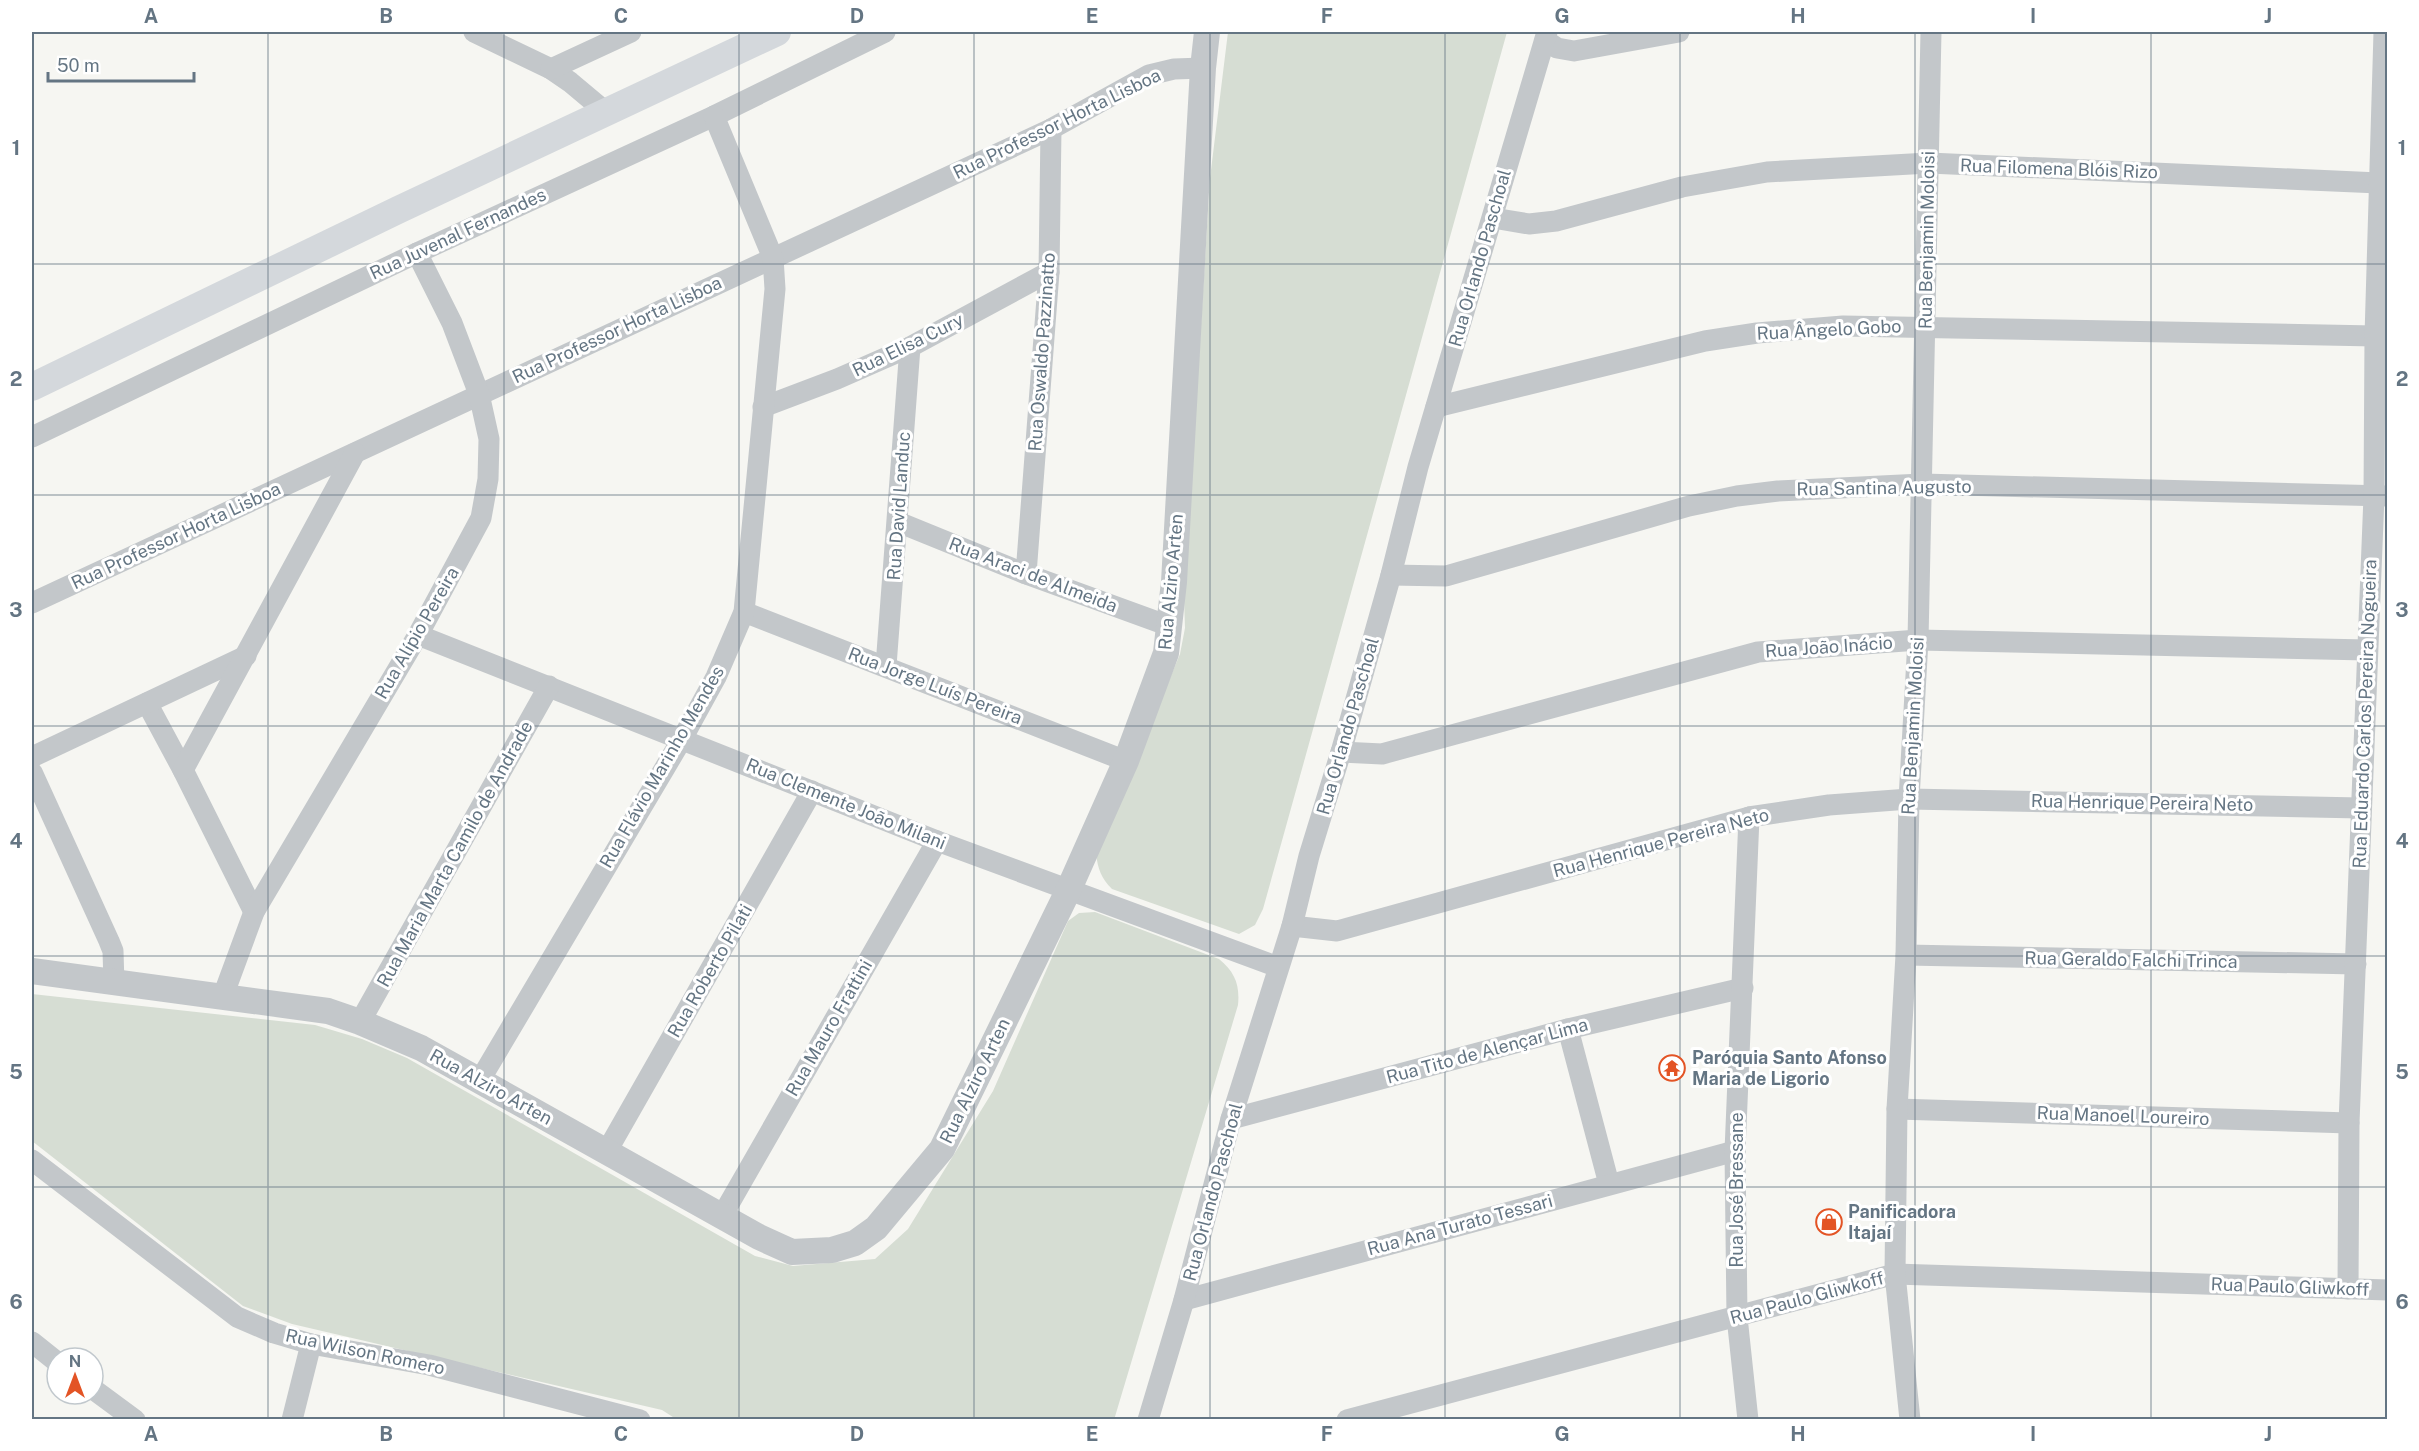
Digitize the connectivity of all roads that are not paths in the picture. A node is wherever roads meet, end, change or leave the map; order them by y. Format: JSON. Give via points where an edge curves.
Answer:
{"nodes":[{"id":1,"x":474,"y":32,"type":"edge"},
{"id":2,"x":630,"y":32,"type":"edge"},
{"id":3,"x":777,"y":32,"type":"edge"},
{"id":4,"x":885,"y":32,"type":"edge"},
{"id":5,"x":1207,"y":32,"type":"edge"},
{"id":6,"x":1679,"y":32,"type":"edge"},
{"id":7,"x":1931,"y":32,"type":"edge"},
{"id":8,"x":2385,"y":32,"type":"edge"},
{"id":9,"x":1546,"y":36,"type":"edge"},
{"id":10,"x":1203,"y":68,"type":"junction"},
{"id":11,"x":551,"y":69,"type":"junction"},
{"id":12,"x":607,"y":113,"type":"junction"},
{"id":13,"x":714,"y":116,"type":"junction"},
{"id":14,"x":1051,"y":129,"type":"junction"},
{"id":15,"x":1929,"y":164,"type":"junction"},
{"id":16,"x":2379,"y":183,"type":"junction"},
{"id":17,"x":1492,"y":218,"type":"junction"},
{"id":18,"x":417,"y":252,"type":"junction"},
{"id":19,"x":773,"y":258,"type":"junction"},
{"id":20,"x":1049,"y":272,"type":"junction"},
{"id":21,"x":1925,"y":326,"type":"junction"},
{"id":22,"x":2375,"y":336,"type":"junction"},
{"id":23,"x":910,"y":347,"type":"junction"},
{"id":24,"x":32,"y":387,"type":"edge"},
{"id":25,"x":479,"y":394,"type":"junction"},
{"id":26,"x":764,"y":407,"type":"junction"},
{"id":27,"x":1436,"y":407,"type":"junction"},
{"id":28,"x":32,"y":437,"type":"edge"},
{"id":29,"x":355,"y":453,"type":"junction"},
{"id":30,"x":1922,"y":484,"type":"junction"},
{"id":31,"x":2381,"y":496,"type":"edge"},
{"id":32,"x":898,"y":522,"type":"junction"},
{"id":33,"x":1026,"y":574,"type":"junction"},
{"id":34,"x":1391,"y":575,"type":"junction"},
{"id":35,"x":32,"y":603,"type":"edge"},
{"id":36,"x":744,"y":612,"type":"junction"},
{"id":37,"x":1169,"y":626,"type":"junction"},
{"id":38,"x":418,"y":635,"type":"junction"},
{"id":39,"x":1918,"y":640,"type":"junction"},
{"id":40,"x":2367,"y":650,"type":"junction"},
{"id":41,"x":246,"y":656,"type":"junction"},
{"id":42,"x":886,"y":666,"type":"junction"},
{"id":43,"x":549,"y":686,"type":"junction"},
{"id":44,"x":147,"y":703,"type":"junction"},
{"id":45,"x":682,"y":739,"type":"junction"},
{"id":46,"x":1341,"y":752,"type":"junction"},
{"id":47,"x":32,"y":757,"type":"edge"},
{"id":48,"x":1126,"y":760,"type":"junction"},
{"id":49,"x":183,"y":770,"type":"junction"},
{"id":50,"x":32,"y":772,"type":"edge"},
{"id":51,"x":812,"y":790,"type":"junction"},
{"id":52,"x":1909,"y":799,"type":"junction"},
{"id":53,"x":2361,"y":808,"type":"junction"},
{"id":54,"x":1749,"y":817,"type":"junction"},
{"id":55,"x":937,"y":841,"type":"junction"},
{"id":56,"x":1068,"y":891,"type":"junction"},
{"id":57,"x":254,"y":912,"type":"junction"},
{"id":58,"x":1292,"y":926,"type":"junction"},
{"id":59,"x":1906,"y":955,"type":"junction"},
{"id":60,"x":2356,"y":964,"type":"junction"},
{"id":61,"x":1278,"y":967,"type":"junction"},
{"id":62,"x":32,"y":971,"type":"edge"},
{"id":63,"x":114,"y":984,"type":"junction"},
{"id":64,"x":1743,"y":988,"type":"junction"},
{"id":65,"x":223,"y":996,"type":"junction"},
{"id":66,"x":360,"y":1022,"type":"junction"},
{"id":67,"x":1568,"y":1029,"type":"junction"},
{"id":68,"x":480,"y":1080,"type":"junction"},
{"id":69,"x":1897,"y":1109,"type":"junction"},
{"id":70,"x":1231,"y":1119,"type":"junction"},
{"id":71,"x":2349,"y":1123,"type":"junction"},
{"id":72,"x":607,"y":1151,"type":"junction"},
{"id":73,"x":1735,"y":1151,"type":"junction"},
{"id":74,"x":32,"y":1160,"type":"edge"},
{"id":75,"x":1609,"y":1184,"type":"junction"},
{"id":76,"x":722,"y":1216,"type":"junction"},
{"id":77,"x":1895,"y":1274,"type":"junction"},
{"id":78,"x":2348,"y":1289,"type":"junction"},
{"id":79,"x":2388,"y":1290,"type":"edge"},
{"id":80,"x":1184,"y":1300,"type":"junction"},
{"id":81,"x":1737,"y":1317,"type":"junction"},
{"id":82,"x":32,"y":1342,"type":"edge"},
{"id":83,"x":311,"y":1344,"type":"junction"},
{"id":84,"x":45,"y":1352,"type":"edge"},
{"id":85,"x":105,"y":1398,"type":"edge"},
{"id":86,"x":135,"y":1419,"type":"edge"},
{"id":87,"x":292,"y":1419,"type":"edge"},
{"id":88,"x":640,"y":1419,"type":"edge"},
{"id":89,"x":1148,"y":1419,"type":"edge"},
{"id":90,"x":1347,"y":1419,"type":"edge"},
{"id":91,"x":1748,"y":1419,"type":"edge"},
{"id":92,"x":1910,"y":1419,"type":"edge"}],
"edges":[{"from":1,"to":11,"type":"street"},
{"from":2,"to":11,"type":"street"},
{"from":3,"to":12,"type":"main road"},
{"from":4,"to":13,"type":"street","name":"Rua Juvenal Fernandes"},
{"from":5,"to":10,"type":"street","name":"Rua Alziro Arten"},
{"from":6,"to":9,"type":"street","via":[[1574,51],[1557,48]]},
{"from":7,"to":15,"type":"street","name":"Rua Benjamin Moloisi"},
{"from":8,"to":16,"type":"street","name":"Rua Eduardo Carlos Pereira Nogueira"},
{"from":9,"to":17,"type":"street","name":"Rua Orlando Paschoal"},
{"from":10,"to":14,"type":"street","name":"Rua Professor Horta Lisboa","via":[[1149,75]]},
{"from":10,"to":37,"type":"street","name":"Rua Alziro Arten"},
{"from":11,"to":12,"type":"street"},
{"from":12,"to":24,"type":"main road"},
{"from":13,"to":18,"type":"street","name":"Rua Juvenal Fernandes"},
{"from":13,"to":19,"type":"street","name":"Rua Flávio Marinho Mendes"},
{"from":14,"to":19,"type":"street","name":"Rua Professor Horta Lisboa"},
{"from":14,"to":20,"type":"street","name":"Rua Oswaldo Pazzinatto"},
{"from":15,"to":16,"type":"street","name":"Rua Filomena Blóis Rizo"},
{"from":15,"to":17,"type":"street","name":"Rua Filomena Blóis Rizo","via":[[1767,172],[1682,187],[1556,221],[1529,224]]},
{"from":15,"to":21,"type":"street","name":"Rua Benjamin Moloisi"},
{"from":16,"to":22,"type":"street","name":"Rua Eduardo Carlos Pereira Nogueira"},
{"from":17,"to":27,"type":"street","name":"Rua Orlando Paschoal"},
{"from":18,"to":25,"type":"street","name":"Rua Alípio Pereira","via":[[452,323]]},
{"from":18,"to":28,"type":"street","name":"Rua Juvenal Fernandes"},
{"from":19,"to":25,"type":"street","name":"Rua Professor Horta Lisboa"},
{"from":19,"to":26,"type":"street","name":"Rua Flávio Marinho Mendes","via":[[775,289]]},
{"from":20,"to":23,"type":"street","name":"Rua Elisa Cury"},
{"from":20,"to":33,"type":"street","name":"Rua Oswaldo Pazzinatto"},
{"from":21,"to":22,"type":"street","name":"Rua Ângelo Gobo"},
{"from":21,"to":27,"type":"street","name":"Rua Ângelo Gobo","via":[[1843,326],[1705,340]]},
{"from":21,"to":30,"type":"street","name":"Rua Benjamin Moloisi"},
{"from":22,"to":31,"type":"street","name":"Rua Eduardo Carlos Pereira Nogueira"},
{"from":23,"to":26,"type":"street","name":"Rua Elisa Cury"},
{"from":23,"to":32,"type":"street","name":"Rua David Landuc"},
{"from":25,"to":29,"type":"street","name":"Rua Professor Horta Lisboa"},
{"from":25,"to":38,"type":"street","name":"Rua Alípio Pereira","via":[[489,439],[482,518]]},
{"from":26,"to":36,"type":"street","name":"Rua Flávio Marinho Mendes"},
{"from":27,"to":34,"type":"street","name":"Rua Orlando Paschoal"},
{"from":29,"to":35,"type":"street","name":"Rua Professor Horta Lisboa"},
{"from":29,"to":41,"type":"street"},
{"from":30,"to":31,"type":"street","name":"Rua Santina Augusto"},
{"from":30,"to":34,"type":"street","name":"Rua Santina Augusto","via":[[1778,490],[1737,496],[1689,506],[1446,576]]},
{"from":30,"to":39,"type":"street","name":"Rua Benjamin Moloisi"},
{"from":31,"to":40,"type":"street","name":"Rua Eduardo Carlos Pereira Nogueira"},
{"from":32,"to":33,"type":"street","name":"Rua Araci de Almeida"},
{"from":32,"to":42,"type":"street","name":"Rua David Landuc"},
{"from":33,"to":37,"type":"street","name":"Rua Araci de Almeida"},
{"from":34,"to":46,"type":"street","name":"Rua Orlando Paschoal"},
{"from":36,"to":42,"type":"street","name":"Rua Jorge Luís Pereira"},
{"from":36,"to":45,"type":"street","name":"Rua Flávio Marinho Mendes","via":[[716,677]]},
{"from":37,"to":48,"type":"street","name":"Rua Alziro Arten","via":[[1166,653]]},
{"from":38,"to":43,"type":"street","name":"Rua Clemente João Milani"},
{"from":38,"to":57,"type":"street","name":"Rua Alípio Pereira"},
{"from":39,"to":40,"type":"street","name":"Rua João Inácio"},
{"from":39,"to":46,"type":"street","name":"Rua João Inácio","via":[[1758,652],[1382,754]]},
{"from":39,"to":52,"type":"street","name":"Rua Benjamin Moloisi"},
{"from":40,"to":53,"type":"street","name":"Rua Eduardo Carlos Pereira Nogueira"},
{"from":41,"to":44,"type":"street"},
{"from":41,"to":49,"type":"street"},
{"from":42,"to":48,"type":"street","name":"Rua Jorge Luís Pereira"},
{"from":43,"to":45,"type":"street","name":"Rua Clemente João Milani"},
{"from":43,"to":66,"type":"street","name":"Rua Maria Marta Camilo de Andrade"},
{"from":44,"to":47,"type":"street"},
{"from":44,"to":49,"type":"street"},
{"from":45,"to":51,"type":"street","name":"Rua Clemente João Milani"},
{"from":45,"to":68,"type":"street","name":"Rua Flávio Marinho Mendes"},
{"from":46,"to":58,"type":"street","name":"Rua Orlando Paschoal"},
{"from":48,"to":56,"type":"street","name":"Rua Alziro Arten"},
{"from":49,"to":57,"type":"street"},
{"from":50,"to":63,"type":"street","via":[[109,940]]},
{"from":51,"to":55,"type":"street","name":"Rua Clemente João Milani"},
{"from":51,"to":72,"type":"street","name":"Rua Roberto Pilati"},
{"from":52,"to":53,"type":"street","name":"Rua Henrique Pereira Neto"},
{"from":52,"to":54,"type":"street","name":"Rua Henrique Pereira Neto"},
{"from":52,"to":59,"type":"street","name":"Rua Benjamin Moloisi"},
{"from":53,"to":60,"type":"street","name":"Rua Eduardo Carlos Pereira Nogueira"},
{"from":54,"to":58,"type":"street","name":"Rua Henrique Pereira Neto","via":[[1337,930]]},
{"from":54,"to":64,"type":"street","name":"Rua José Bressane"},
{"from":55,"to":56,"type":"street","name":"Rua Clemente João Milani"},
{"from":55,"to":76,"type":"street","name":"Rua Mauro Frattini"},
{"from":56,"to":61,"type":"street","name":"Rua Clemente João Milani"},
{"from":56,"to":76,"type":"street","name":"Rua Alziro Arten","via":[[942,1149],[876,1228],[855,1243],[832,1251],[792,1252]]},
{"from":57,"to":65,"type":"street","name":"Rua Alípio Pereira"},
{"from":58,"to":61,"type":"street","name":"Rua Orlando Paschoal"},
{"from":59,"to":60,"type":"street","name":"Rua Geraldo Falchi Trinca"},
{"from":59,"to":69,"type":"street","name":"Rua Benjamin Moloisi"},
{"from":60,"to":71,"type":"street","name":"Rua Eduardo Carlos Pereira Nogueira"},
{"from":61,"to":70,"type":"street","name":"Rua Orlando Paschoal"},
{"from":62,"to":63,"type":"street","name":"Rua Alziro Arten"},
{"from":63,"to":65,"type":"street","name":"Rua Alziro Arten"},
{"from":64,"to":67,"type":"street","name":"Rua Tito de Alençar Lima"},
{"from":64,"to":73,"type":"street","name":"Rua José Bressane"},
{"from":65,"to":66,"type":"street","name":"Rua Alziro Arten","via":[[328,1011]]},
{"from":66,"to":68,"type":"street","name":"Rua Alziro Arten","via":[[421,1048]]},
{"from":67,"to":70,"type":"street","name":"Rua Tito de Alençar Lima"},
{"from":67,"to":75,"type":"street"},
{"from":68,"to":72,"type":"street","name":"Rua Alziro Arten"},
{"from":69,"to":71,"type":"street","name":"Rua Manoel Loureiro"},
{"from":69,"to":77,"type":"street","name":"Rua Benjamin Moloisi"},
{"from":70,"to":80,"type":"street","name":"Rua Orlando Paschoal"},
{"from":71,"to":78,"type":"street","name":"Rua Eduardo Carlos Pereira Nogueira"},
{"from":72,"to":76,"type":"street","name":"Rua Alziro Arten"},
{"from":73,"to":75,"type":"street","name":"Rua Ana Turato Tessari"},
{"from":73,"to":81,"type":"street","name":"Rua José Bressane"},
{"from":74,"to":83,"type":"street","name":"Rua Wilson Romero","via":[[237,1317]]},
{"from":75,"to":80,"type":"street","name":"Rua Ana Turato Tessari"},
{"from":77,"to":78,"type":"street","name":"Rua Paulo Gliwkoff"},
{"from":77,"to":81,"type":"street","name":"Rua Paulo Gliwkoff"},
{"from":77,"to":92,"type":"street","name":"Rua Benjamin Moloisi"},
{"from":78,"to":79,"type":"street","name":"Rua Paulo Gliwkoff"},
{"from":80,"to":89,"type":"street","name":"Rua Orlando Paschoal"},
{"from":81,"to":90,"type":"street","name":"Rua Paulo Gliwkoff"},
{"from":81,"to":91,"type":"street","name":"Rua José Bressane"},
{"from":82,"to":84,"type":"street"},
{"from":83,"to":87,"type":"street"},
{"from":83,"to":88,"type":"street","name":"Rua Wilson Romero","via":[[429,1365]]},
{"from":85,"to":86,"type":"street"}]}
